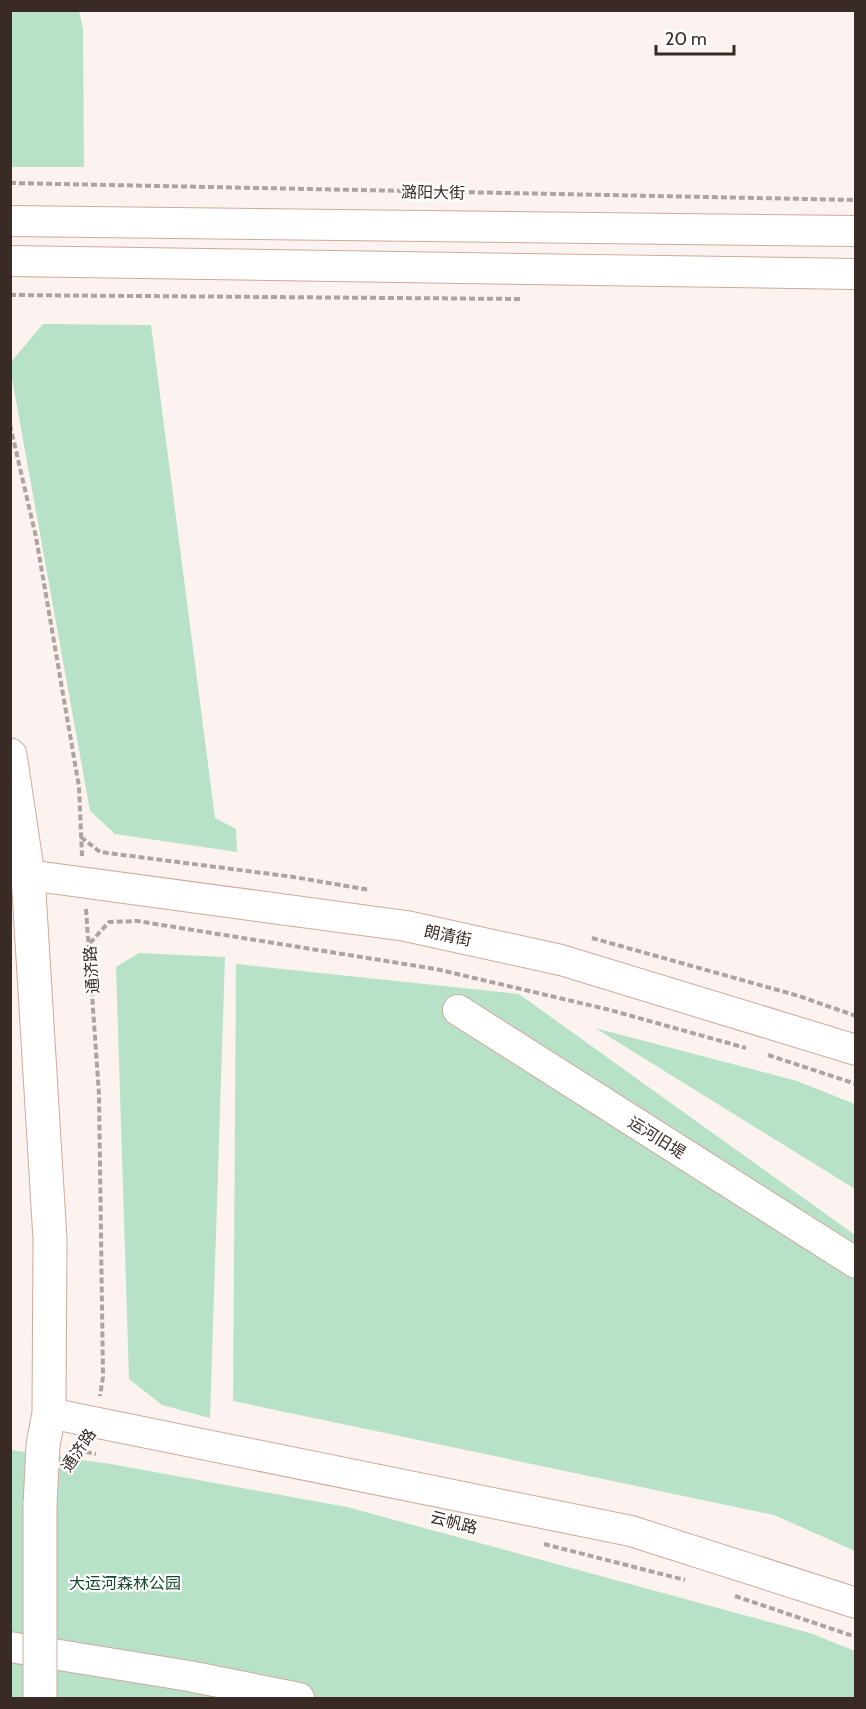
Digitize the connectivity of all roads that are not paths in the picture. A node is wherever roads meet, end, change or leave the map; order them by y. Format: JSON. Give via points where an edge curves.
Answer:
{"nodes":[{"id":1,"x":10,"y":221,"type":"edge"},
{"id":2,"x":855,"y":231,"type":"edge"},
{"id":3,"x":10,"y":261,"type":"edge"},
{"id":4,"x":855,"y":274,"type":"edge"},
{"id":5,"x":10,"y":756,"type":"edge"},
{"id":6,"x":28,"y":875,"type":"junction"},
{"id":7,"x":458,"y":1010,"type":"dead end"},
{"id":8,"x":855,"y":1050,"type":"edge"},
{"id":9,"x":855,"y":1263,"type":"edge"},
{"id":10,"x":49,"y":1413,"type":"junction"},
{"id":11,"x":855,"y":1603,"type":"edge"},
{"id":12,"x":10,"y":1647,"type":"edge"},
{"id":13,"x":40,"y":1698,"type":"edge"},
{"id":14,"x":299,"y":1698,"type":"edge"}],
"edges":[{"from":1,"to":2,"type":"street","name":"潞阳大街"},
{"from":3,"to":4,"type":"street"},
{"from":5,"to":6,"type":"main road","name":"通济路"},
{"from":6,"to":8,"type":"street","name":"朗清街","via":[[406,926],[550,958]]},
{"from":6,"to":10,"type":"main road","name":"通济路","via":[[50,1239]]},
{"from":7,"to":9,"type":"street","name":"运河旧堤"},
{"from":10,"to":11,"type":"street","name":"云帆路","via":[[631,1531]]},
{"from":10,"to":13,"type":"main road","name":"通济路","bridge":true,"via":[[40,1505]]},
{"from":12,"to":14,"type":"street"}]}
